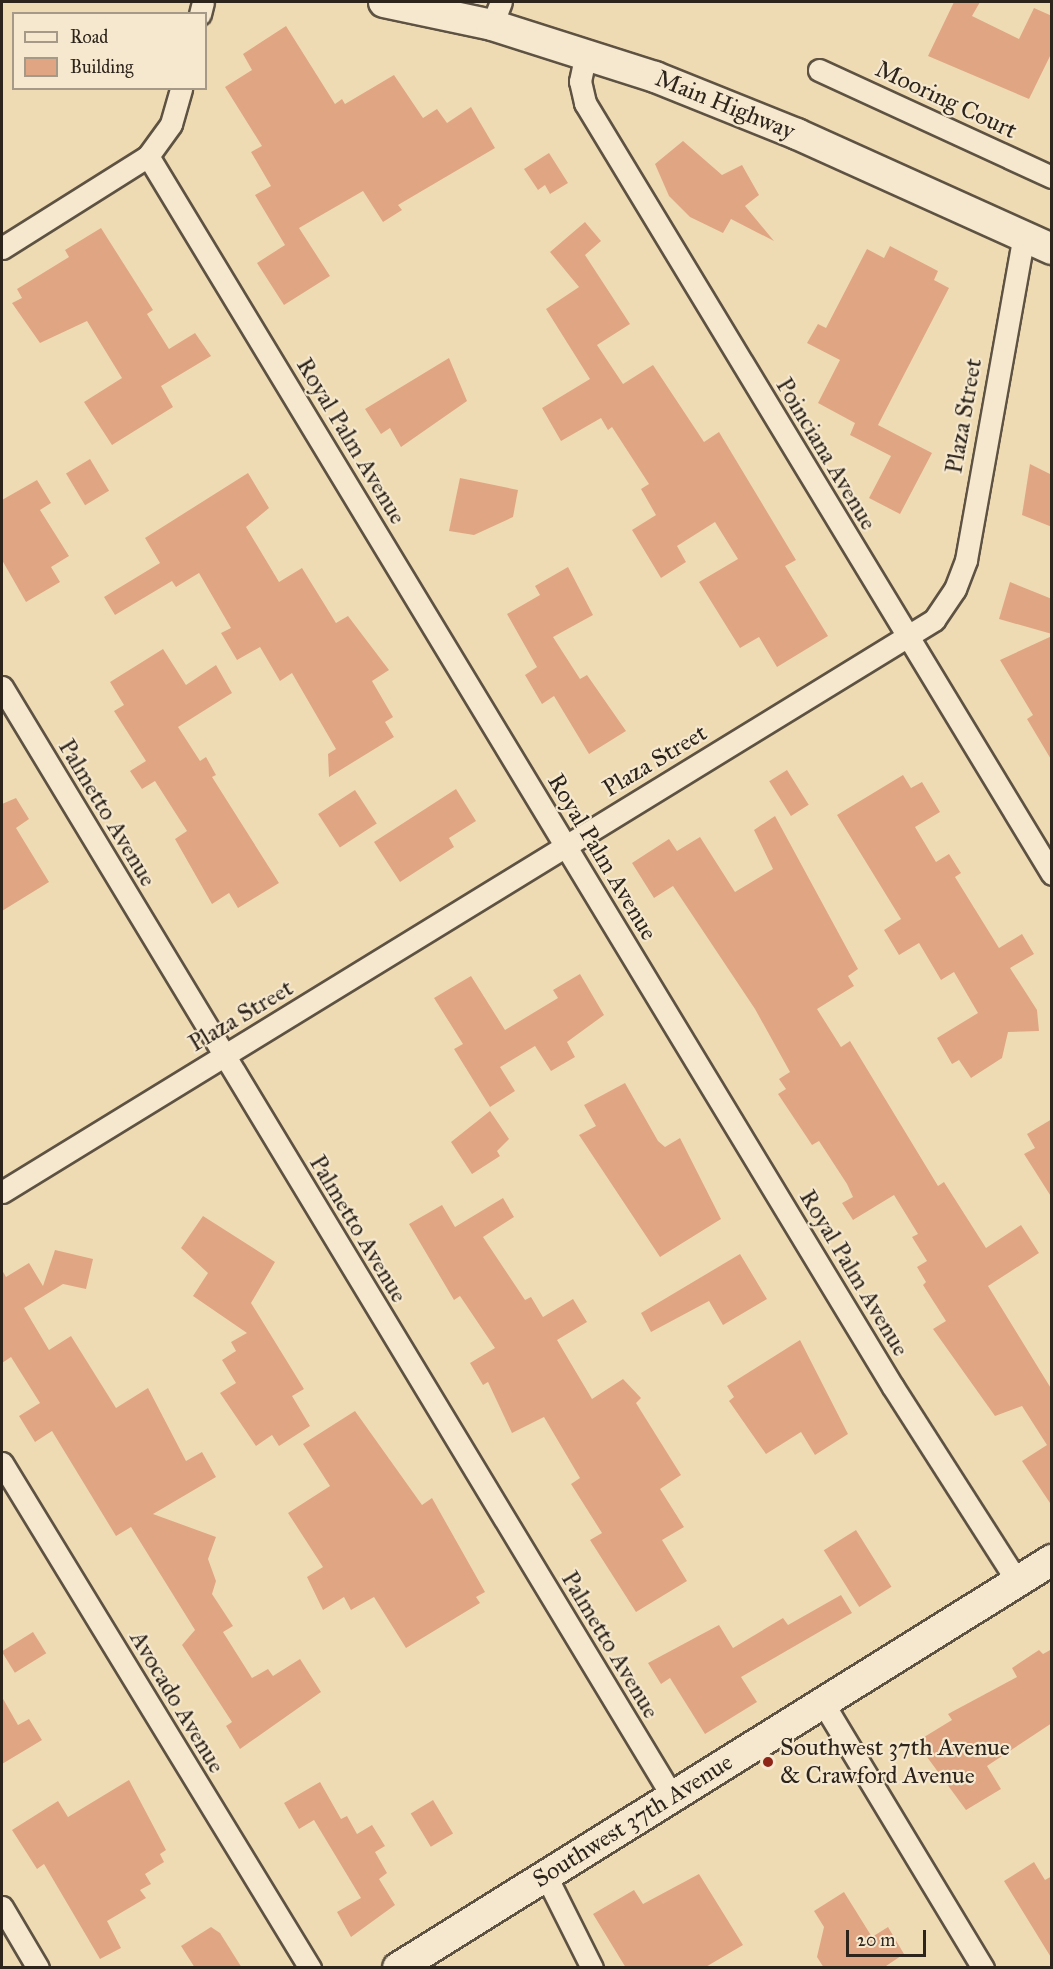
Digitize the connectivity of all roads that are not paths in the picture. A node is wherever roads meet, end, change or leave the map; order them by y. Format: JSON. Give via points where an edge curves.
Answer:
{"nodes":[{"id":1,"x":384,"y":2,"type":"edge"},
{"id":2,"x":496,"y":13,"type":"edge"},
{"id":3,"x":586,"y":53,"type":"junction"},
{"id":4,"x":819,"y":70,"type":"dead end"},
{"id":5,"x":180,"y":90,"type":"edge"},
{"id":6,"x":148,"y":156,"type":"junction"},
{"id":7,"x":1052,"y":177,"type":"edge"},
{"id":8,"x":1024,"y":235,"type":"junction"},
{"id":9,"x":2,"y":248,"type":"edge"},
{"id":10,"x":1052,"y":249,"type":"edge"},
{"id":11,"x":907,"y":638,"type":"junction"},
{"id":12,"x":2,"y":687,"type":"edge"},
{"id":13,"x":566,"y":845,"type":"junction"},
{"id":14,"x":1052,"y":874,"type":"edge"},
{"id":15,"x":224,"y":1056,"type":"junction"},
{"id":16,"x":2,"y":1192,"type":"edge"},
{"id":17,"x":2,"y":1463,"type":"edge"},
{"id":18,"x":1052,"y":1560,"type":"edge"},
{"id":19,"x":1017,"y":1581,"type":"junction"},
{"id":20,"x":823,"y":1703,"type":"junction"},
{"id":21,"x":672,"y":1796,"type":"junction"},
{"id":22,"x":546,"y":1876,"type":"junction"},
{"id":23,"x":2,"y":1907,"type":"edge"},
{"id":24,"x":38,"y":1968,"type":"edge"},
{"id":25,"x":310,"y":1968,"type":"edge"},
{"id":26,"x":398,"y":1968,"type":"edge"},
{"id":27,"x":592,"y":1968,"type":"edge"},
{"id":28,"x":983,"y":1968,"type":"edge"}],
"edges":[{"from":1,"to":2,"type":"main road","name":"Main Highway"},
{"from":2,"to":3,"type":"main road","name":"Main Highway"},
{"from":3,"to":8,"type":"main road","name":"Main Highway","via":[[751,114]]},
{"from":3,"to":11,"type":"street","name":"Poinciana Avenue","via":[[580,81],[585,103]]},
{"from":4,"to":7,"type":"street","name":"Mooring Court"},
{"from":5,"to":6,"type":"street","via":[[171,124]]},
{"from":6,"to":9,"type":"street"},
{"from":6,"to":13,"type":"street","name":"Royal Palm Avenue"},
{"from":8,"to":10,"type":"main road","name":"Main Highway"},
{"from":8,"to":11,"type":"street","name":"Plaza Street","via":[[966,560],[939,614]]},
{"from":11,"to":13,"type":"street","name":"Plaza Street"},
{"from":11,"to":14,"type":"street","name":"Poinciana Avenue"},
{"from":12,"to":15,"type":"street","name":"Palmetto Avenue"},
{"from":13,"to":15,"type":"street","name":"Plaza Street"},
{"from":13,"to":19,"type":"street","name":"Royal Palm Avenue"},
{"from":15,"to":16,"type":"street","name":"Plaza Street"},
{"from":15,"to":21,"type":"street","name":"Palmetto Avenue"},
{"from":17,"to":25,"type":"street","name":"Avocado Avenue"},
{"from":18,"to":19,"type":"main road","name":"Southwest 37th Avenue"},
{"from":19,"to":20,"type":"main road","name":"Southwest 37th Avenue"},
{"from":20,"to":21,"type":"main road","name":"Southwest 37th Avenue"},
{"from":20,"to":28,"type":"street"},
{"from":21,"to":22,"type":"main road","name":"Southwest 37th Avenue"},
{"from":22,"to":26,"type":"main road","name":"Southwest 37th Avenue"},
{"from":22,"to":27,"type":"street"},
{"from":23,"to":24,"type":"street"}]}
